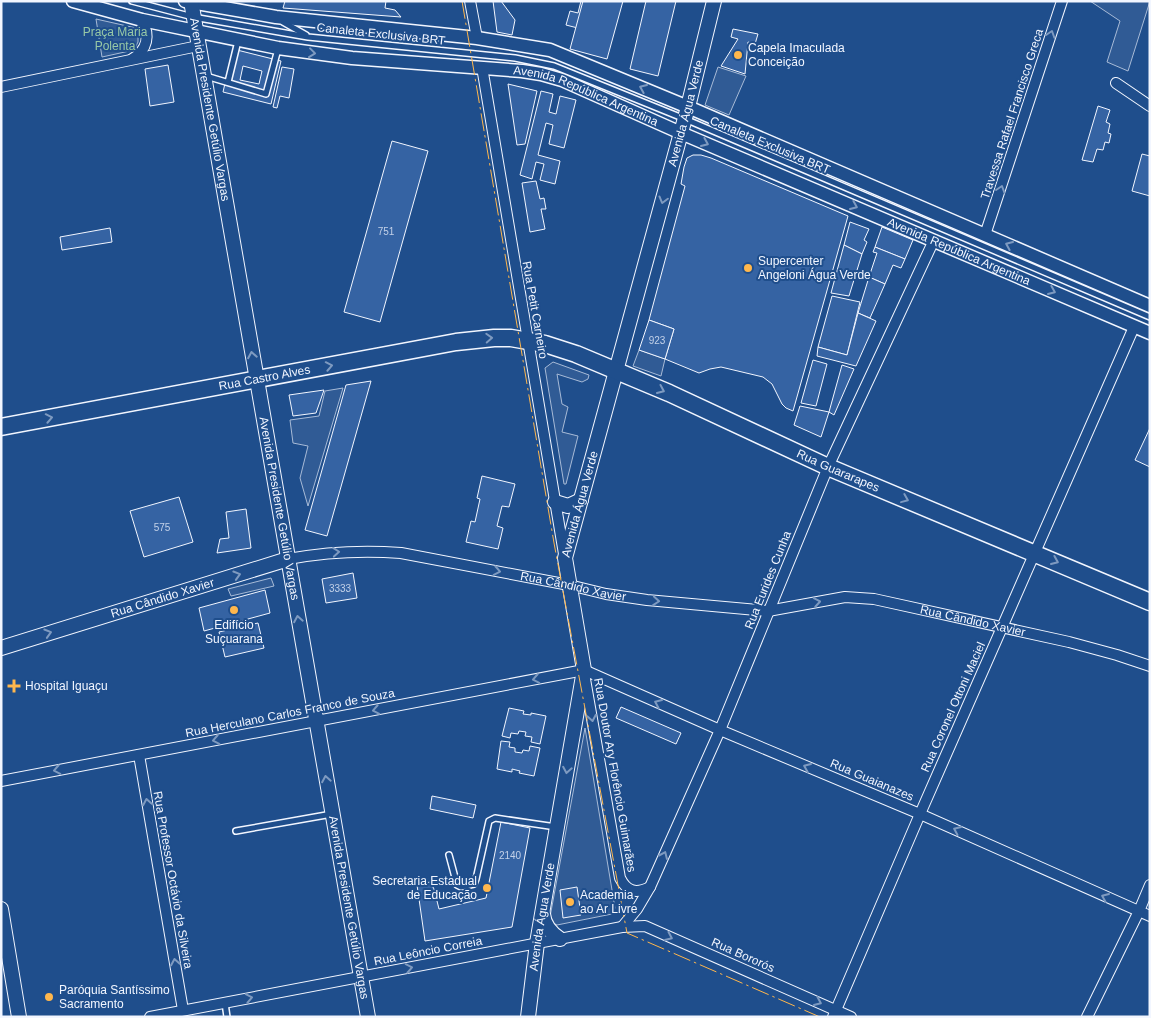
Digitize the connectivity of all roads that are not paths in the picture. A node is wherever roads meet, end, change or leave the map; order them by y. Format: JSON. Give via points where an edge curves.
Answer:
{"nodes":[{"id":1,"x":73,"y":1,"type":"edge"},
{"id":2,"x":132,"y":1,"type":"edge"},
{"id":3,"x":470,"y":1,"type":"edge"},
{"id":4,"x":714,"y":1,"type":"edge"},
{"id":5,"x":1062,"y":1,"type":"edge"},
{"id":6,"x":190,"y":6,"type":"edge"},
{"id":7,"x":276,"y":17,"type":"junction"},
{"id":8,"x":142,"y":20,"type":"junction"},
{"id":9,"x":196,"y":31,"type":"junction"},
{"id":10,"x":308,"y":37,"type":"junction"},
{"id":11,"x":477,"y":38,"type":"junction"},
{"id":12,"x":238,"y":40,"type":"junction"},
{"id":13,"x":198,"y":46,"type":"junction"},
{"id":14,"x":278,"y":48,"type":"junction"},
{"id":15,"x":131,"y":60,"type":"junction"},
{"id":16,"x":482,"y":67,"type":"junction"},
{"id":17,"x":203,"y":76,"type":"junction"},
{"id":18,"x":228,"y":82,"type":"junction"},
{"id":19,"x":1116,"y":83,"type":"dead end"},
{"id":20,"x":1,"y":87,"type":"edge"},
{"id":21,"x":1150,"y":106,"type":"edge"},
{"id":22,"x":685,"y":119,"type":"junction"},
{"id":23,"x":985,"y":235,"type":"junction"},
{"id":24,"x":934,"y":240,"type":"junction"},
{"id":25,"x":1150,"y":306,"type":"edge"},
{"id":26,"x":1150,"y":317,"type":"edge"},
{"id":27,"x":1134,"y":326,"type":"junction"},
{"id":28,"x":1150,"y":333,"type":"edge"},
{"id":29,"x":528,"y":340,"type":"junction"},
{"id":30,"x":616,"y":370,"type":"junction"},
{"id":31,"x":256,"y":380,"type":"junction"},
{"id":32,"x":1,"y":427,"type":"edge"},
{"id":33,"x":828,"y":467,"type":"junction"},
{"id":34,"x":581,"y":500,"type":"junction"},
{"id":35,"x":555,"y":502,"type":"junction"},
{"id":36,"x":1035,"y":553,"type":"junction"},
{"id":37,"x":565,"y":558,"type":"junction"},
{"id":38,"x":288,"y":559,"type":"junction"},
{"id":39,"x":569,"y":585,"type":"junction"},
{"id":40,"x":1150,"y":602,"type":"edge"},
{"id":41,"x":768,"y":611,"type":"junction"},
{"id":42,"x":1003,"y":626,"type":"junction"},
{"id":43,"x":1,"y":648,"type":"edge"},
{"id":44,"x":1150,"y":666,"type":"edge"},
{"id":45,"x":584,"y":670,"type":"junction"},
{"id":46,"x":316,"y":721,"type":"junction"},
{"id":47,"x":720,"y":730,"type":"junction"},
{"id":48,"x":139,"y":755,"type":"junction"},
{"id":49,"x":1,"y":781,"type":"edge"},
{"id":50,"x":332,"y":814,"type":"junction"},
{"id":51,"x":920,"y":814,"type":"junction"},
{"id":52,"x":557,"y":827,"type":"junction"},
{"id":53,"x":236,"y":831,"type":"dead end"},
{"id":54,"x":449,"y":855,"type":"dead end"},
{"id":55,"x":1150,"y":885,"type":"edge"},
{"id":56,"x":650,"y":887,"type":"junction"},
{"id":57,"x":1,"y":909,"type":"edge"},
{"id":58,"x":543,"y":911,"type":"junction"},
{"id":59,"x":1139,"y":911,"type":"junction"},
{"id":60,"x":1150,"y":916,"type":"edge"},
{"id":61,"x":622,"y":927,"type":"junction"},
{"id":62,"x":560,"y":939,"type":"junction"},
{"id":63,"x":537,"y":943,"type":"junction"},
{"id":64,"x":360,"y":977,"type":"junction"},
{"id":65,"x":225,"y":1002,"type":"junction"},
{"id":66,"x":183,"y":1010,"type":"junction"},
{"id":67,"x":834,"y":1013,"type":"edge"},
{"id":68,"x":18,"y":1017,"type":"edge"},
{"id":69,"x":150,"y":1017,"type":"edge"},
{"id":70,"x":228,"y":1017,"type":"edge"},
{"id":71,"x":368,"y":1017,"type":"edge"},
{"id":72,"x":528,"y":1017,"type":"edge"},
{"id":73,"x":851,"y":1017,"type":"edge"},
{"id":74,"x":1087,"y":1017,"type":"edge"}],
"edges":[{"from":1,"to":8,"type":"street","name":"Avenida República Argentina"},
{"from":2,"to":6,"type":"lane","name":"Canaleta Exclusiva BRT"},
{"from":3,"to":11,"type":"street"},
{"from":4,"to":22,"type":"main road","name":"Avenida Água Verde"},
{"from":23,"to":5,"type":"street","name":"Travessa Rafael Francisco Greca","one_way":true},
{"from":6,"to":7,"type":"street","name":"Avenida República Argentina"},
{"from":6,"to":9,"type":"main road","name":"Avenida Presidente Getúlio Vargas"},
{"from":6,"to":10,"type":"lane","name":"Canaleta Exclusiva BRT"},
{"from":7,"to":10,"type":"lane","name":"Canaleta Exclusiva BRT"},
{"from":7,"to":11,"type":"street","name":"Avenida República Argentina"},
{"from":8,"to":9,"type":"street","name":"Avenida República Argentina"},
{"from":8,"to":15,"type":"street","via":[[147,38],[139,55]]},
{"from":9,"to":12,"type":"street","name":"Avenida República Argentina"},
{"from":9,"to":13,"type":"main road","name":"Avenida Presidente Getúlio Vargas"},
{"from":10,"to":22,"type":"lane","name":"Canaleta Exclusiva BRT","via":[[532,60],[572,72]]},
{"from":22,"to":11,"type":"street","name":"Avenida República Argentina","one_way":true,"via":[[560,53]]},
{"from":12,"to":14,"type":"street","name":"Avenida República Argentina"},
{"from":12,"to":18,"type":"lane"},
{"from":13,"to":15,"type":"street"},
{"from":13,"to":17,"type":"main road","name":"Avenida Presidente Getúlio Vargas"},
{"from":14,"to":16,"type":"street","name":"Avenida República Argentina","one_way":true,"via":[[352,58]]},
{"from":14,"to":18,"type":"lane","via":[[266,94]]},
{"from":15,"to":20,"type":"street"},
{"from":16,"to":22,"type":"street","name":"Avenida República Argentina","via":[[541,74]]},
{"from":16,"to":29,"type":"street","name":"Rua Petit Carneiro"},
{"from":17,"to":18,"type":"lane"},
{"from":31,"to":17,"type":"main road","name":"Avenida Presidente Getúlio Vargas","one_way":true},
{"from":19,"to":21,"type":"street"},
{"from":22,"to":23,"type":"street","name":"Avenida República Argentina"},
{"from":22,"to":24,"type":"street","name":"Avenida República Argentina","one_way":true},
{"from":22,"to":26,"type":"lane","name":"Canaleta Exclusiva BRT"},
{"from":22,"to":30,"type":"main road","name":"Avenida Água Verde","one_way":true},
{"from":25,"to":23,"type":"street","name":"Avenida República Argentina","one_way":true},
{"from":24,"to":27,"type":"street","name":"Avenida República Argentina","one_way":true},
{"from":24,"to":33,"type":"street","name":"Rua Eurides Cunha"},
{"from":27,"to":28,"type":"street","name":"Avenida República Argentina"},
{"from":27,"to":36,"type":"street","name":"Rua Coronel Ottoni Maciel"},
{"from":29,"to":30,"type":"main road","name":"Rua Guararapes"},
{"from":31,"to":29,"type":"main road","name":"Rua Castro Alves","one_way":true,"via":[[475,339]]},
{"from":29,"to":35,"type":"street","name":"Rua Petit Carneiro"},
{"from":30,"to":33,"type":"main road","name":"Rua Guararapes","one_way":true},
{"from":30,"to":34,"type":"main road","name":"Avenida Água Verde"},
{"from":32,"to":31,"type":"main road","name":"Rua Castro Alves","one_way":true},
{"from":31,"to":38,"type":"main road","name":"Avenida Presidente Getúlio Vargas"},
{"from":33,"to":36,"type":"main road","name":"Rua Guararapes","one_way":true},
{"from":33,"to":41,"type":"street","name":"Rua Eurides Cunha"},
{"from":34,"to":35,"type":"main road","via":[[568,506]]},
{"from":34,"to":37,"type":"main road","name":"Avenida Água Verde"},
{"from":35,"to":37,"type":"street","name":"Rua Petit Carneiro"},
{"from":36,"to":40,"type":"main road","name":"Rua Guararapes","one_way":true},
{"from":36,"to":42,"type":"street","name":"Rua Coronel Ottoni Maciel"},
{"from":37,"to":39,"type":"main road","name":"Avenida Água Verde"},
{"from":38,"to":39,"type":"street","name":"Rua Cândido Xavier","one_way":true,"via":[[340,551],[401,553]]},
{"from":43,"to":38,"type":"main road","name":"Rua Cândido Xavier","one_way":true},
{"from":46,"to":38,"type":"main road","name":"Avenida Presidente Getúlio Vargas","one_way":true},
{"from":39,"to":41,"type":"street","name":"Rua Cândido Xavier","one_way":true,"via":[[627,598]]},
{"from":39,"to":45,"type":"main road","name":"Avenida Água Verde"},
{"from":41,"to":42,"type":"street","name":"Rua Cândido Xavier","one_way":true,"via":[[859,597]]},
{"from":41,"to":47,"type":"street","name":"Rua Eurides Cunha"},
{"from":42,"to":44,"type":"street","name":"Rua Cândido Xavier"},
{"from":42,"to":51,"type":"street","name":"Rua Coronel Ottoni Maciel"},
{"from":45,"to":46,"type":"street","name":"Rua Herculano Carlos Franco de Souza","one_way":true},
{"from":47,"to":45,"type":"street","name":"Rua Guaianazes","one_way":true},
{"from":45,"to":52,"type":"main road","name":"Avenida Água Verde","one_way":true},
{"from":45,"to":56,"type":"street","name":"Rua Doutor Ary Florêncio Guimarães","one_way":true,"via":[[620,878],[634,892]]},
{"from":46,"to":48,"type":"street","name":"Rua Herculano Carlos Franco de Souza","one_way":true},
{"from":50,"to":46,"type":"main road","name":"Avenida Presidente Getúlio Vargas","one_way":true},
{"from":51,"to":47,"type":"street","name":"Rua Guaianazes","one_way":true},
{"from":56,"to":47,"type":"street","name":"Rua Eurides Cunha","one_way":true},
{"from":48,"to":49,"type":"street","name":"Rua Herculano Carlos Franco de Souza","one_way":true},
{"from":66,"to":48,"type":"street","name":"Rua Professor Octávio da Silveira","one_way":true},
{"from":50,"to":53,"type":"lane"},
{"from":50,"to":64,"type":"main road","name":"Avenida Presidente Getúlio Vargas"},
{"from":59,"to":51,"type":"street","name":"Rua Guaianazes","one_way":true},
{"from":51,"to":67,"type":"street","name":"Rua Coronel Ottoni Maciel"},
{"from":52,"to":54,"type":"lane","via":[[491,819],[474,884],[462,887],[457,884]]},
{"from":52,"to":58,"type":"main road","name":"Avenida Água Verde"},
{"from":55,"to":59,"type":"street"},
{"from":56,"to":61,"type":"street","name":"Rua Eurides Cunha"},
{"from":57,"to":68,"type":"main road"},
{"from":58,"to":62,"type":"main road","via":[[547,928]]},
{"from":58,"to":63,"type":"main road","name":"Avenida Água Verde"},
{"from":59,"to":60,"type":"street","name":"Rua Guaianazes"},
{"from":59,"to":74,"type":"street"},
{"from":61,"to":62,"type":"street","name":"Rua Leôncio Correia"},
{"from":61,"to":67,"type":"street","name":"Rua Bororós","one_way":true,"via":[[645,926]]},
{"from":62,"to":63,"type":"street","name":"Rua Leôncio Correia"},
{"from":64,"to":63,"type":"street","name":"Rua Leôncio Correia","one_way":true},
{"from":63,"to":72,"type":"main road","name":"Avenida Água Verde"},
{"from":65,"to":64,"type":"street","name":"Rua Leôncio Correia","one_way":true},
{"from":64,"to":71,"type":"main road","name":"Avenida Presidente Getúlio Vargas"},
{"from":65,"to":66,"type":"street","name":"Rua Leôncio Correia"},
{"from":65,"to":70,"type":"lane"},
{"from":66,"to":69,"type":"street","name":"Rua Leôncio Correia"},
{"from":67,"to":73,"type":"street","name":"Rua Bororós"}]}
